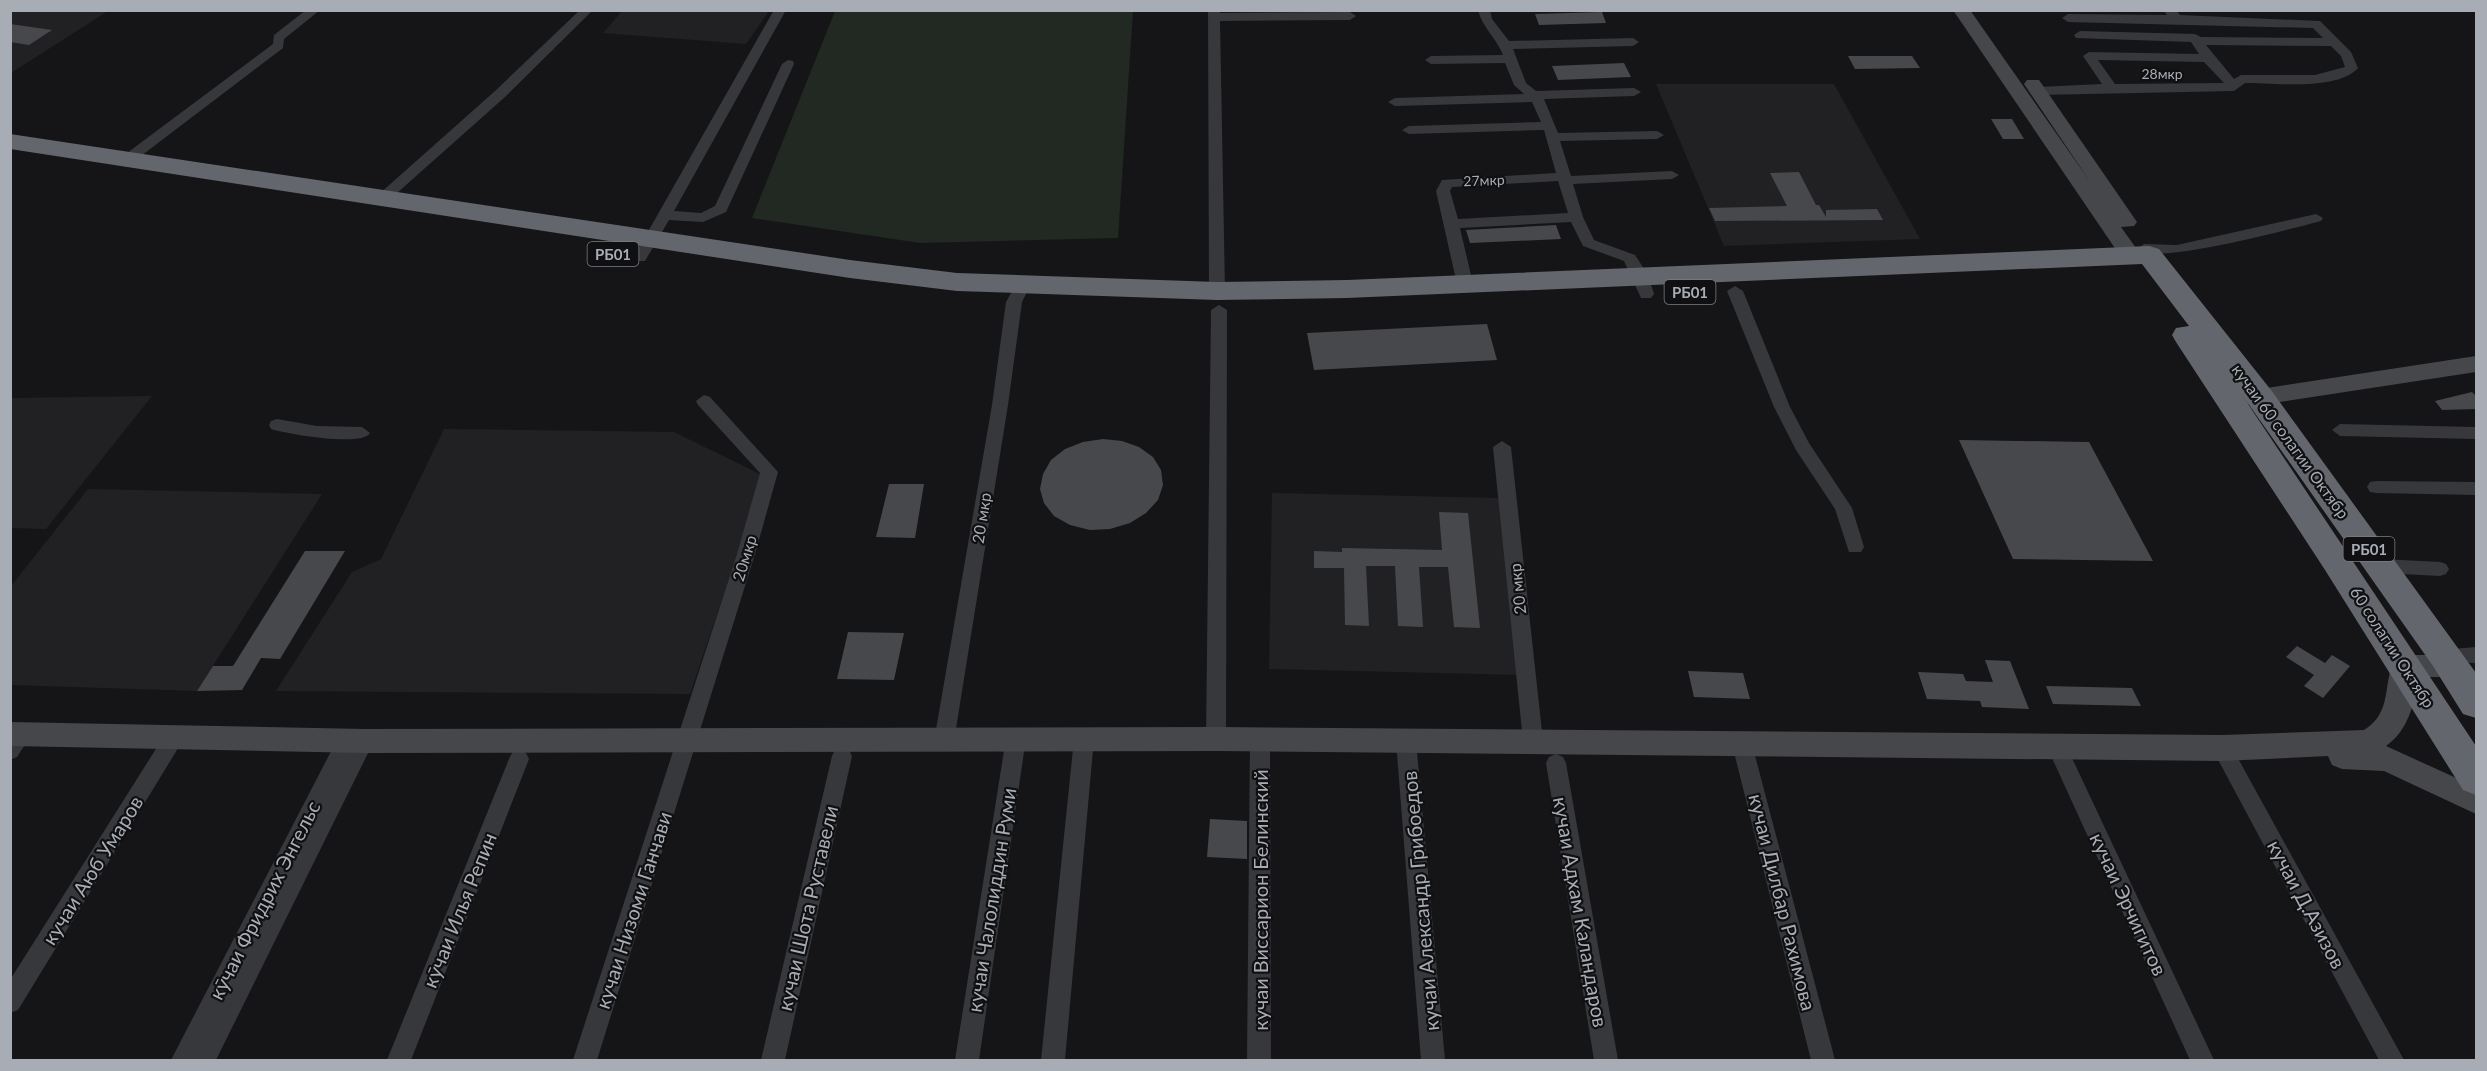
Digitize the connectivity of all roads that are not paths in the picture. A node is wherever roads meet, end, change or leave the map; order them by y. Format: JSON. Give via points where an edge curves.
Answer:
{"nodes":[{"id":1,"x":314,"y":10,"type":"edge"},
{"id":2,"x":587,"y":10,"type":"edge"},
{"id":3,"x":780,"y":10,"type":"edge"},
{"id":4,"x":1484,"y":10,"type":"edge"},
{"id":5,"x":1962,"y":10,"type":"edge"},
{"id":6,"x":1982,"y":10,"type":"edge"},
{"id":7,"x":2302,"y":10,"type":"edge"},
{"id":8,"x":1214,"y":14,"type":"edge"},
{"id":9,"x":2173,"y":15,"type":"edge"},
{"id":10,"x":1350,"y":16,"type":"dead end"},
{"id":11,"x":2068,"y":18,"type":"dead end"},
{"id":12,"x":2316,"y":24,"type":"junction"},
{"id":13,"x":2080,"y":35,"type":"dead end"},
{"id":14,"x":2197,"y":41,"type":"junction"},
{"id":15,"x":1633,"y":42,"type":"dead end"},
{"id":16,"x":2335,"y":42,"type":"junction"},
{"id":17,"x":1507,"y":52,"type":"junction"},
{"id":18,"x":2208,"y":57,"type":"junction"},
{"id":19,"x":1431,"y":60,"type":"dead end"},
{"id":20,"x":788,"y":64,"type":"dead end"},
{"id":21,"x":2234,"y":87,"type":"junction"},
{"id":22,"x":2111,"y":88,"type":"junction"},
{"id":23,"x":2038,"y":91,"type":"junction"},
{"id":24,"x":1634,"y":92,"type":"dead end"},
{"id":25,"x":1534,"y":96,"type":"junction"},
{"id":26,"x":1395,"y":102,"type":"dead end"},
{"id":27,"x":1409,"y":130,"type":"dead end"},
{"id":28,"x":1550,"y":131,"type":"junction"},
{"id":29,"x":2044,"y":131,"type":"junction"},
{"id":30,"x":2067,"y":132,"type":"junction"},
{"id":31,"x":1657,"y":135,"type":"dead end"},
{"id":32,"x":14,"y":156,"type":"edge"},
{"id":33,"x":128,"y":159,"type":"junction"},
{"id":34,"x":2071,"y":172,"type":"junction"},
{"id":35,"x":2093,"y":172,"type":"junction"},
{"id":36,"x":1672,"y":175,"type":"dead end"},
{"id":37,"x":1565,"y":179,"type":"junction"},
{"id":38,"x":393,"y":207,"type":"junction"},
{"id":39,"x":666,"y":215,"type":"junction"},
{"id":40,"x":1576,"y":217,"type":"junction"},
{"id":41,"x":2316,"y":218,"type":"dead end"},
{"id":42,"x":1452,"y":224,"type":"junction"},
{"id":43,"x":646,"y":249,"type":"junction"},
{"id":44,"x":2145,"y":261,"type":"junction"},
{"id":45,"x":1465,"y":284,"type":"junction"},
{"id":46,"x":1643,"y":285,"type":"junction"},
{"id":47,"x":1735,"y":291,"type":"junction"},
{"id":48,"x":1018,"y":293,"type":"junction"},
{"id":49,"x":1218,"y":301,"type":"junction"},
{"id":50,"x":2476,"y":364,"type":"edge"},
{"id":51,"x":2244,"y":397,"type":"junction"},
{"id":52,"x":704,"y":401,"type":"dead end"},
{"id":53,"x":277,"y":425,"type":"dead end"},
{"id":54,"x":2340,"y":430,"type":"dead end"},
{"id":55,"x":362,"y":433,"type":"dead end"},
{"id":56,"x":2476,"y":433,"type":"edge"},
{"id":57,"x":1502,"y":447,"type":"dead end"},
{"id":58,"x":2376,"y":487,"type":"dead end"},
{"id":59,"x":2476,"y":489,"type":"edge"},
{"id":60,"x":1855,"y":547,"type":"dead end"},
{"id":61,"x":2382,"y":566,"type":"junction"},
{"id":62,"x":2440,"y":569,"type":"dead end"},
{"id":63,"x":2461,"y":658,"type":"edge"},
{"id":64,"x":2405,"y":666,"type":"junction"},
{"id":65,"x":2476,"y":703,"type":"edge"},
{"id":66,"x":1532,"y":736,"type":"junction"},
{"id":67,"x":945,"y":737,"type":"junction"},
{"id":68,"x":1016,"y":738,"type":"junction"},
{"id":69,"x":14,"y":739,"type":"edge"},
{"id":70,"x":173,"y":739,"type":"junction"},
{"id":71,"x":1084,"y":739,"type":"junction"},
{"id":72,"x":1216,"y":739,"type":"junction"},
{"id":73,"x":1260,"y":739,"type":"junction"},
{"id":74,"x":355,"y":740,"type":"junction"},
{"id":75,"x":1406,"y":741,"type":"junction"},
{"id":76,"x":1742,"y":744,"type":"junction"},
{"id":77,"x":684,"y":745,"type":"junction"},
{"id":78,"x":2057,"y":747,"type":"junction"},
{"id":79,"x":2222,"y":748,"type":"junction"},
{"id":80,"x":842,"y":756,"type":"dead end"},
{"id":81,"x":519,"y":759,"type":"dead end"},
{"id":82,"x":1556,"y":763,"type":"dead end"},
{"id":83,"x":2476,"y":778,"type":"edge"},
{"id":84,"x":2476,"y":801,"type":"edge"},
{"id":85,"x":10,"y":1002,"type":"edge"},
{"id":86,"x":183,"y":1060,"type":"edge"},
{"id":87,"x":204,"y":1060,"type":"edge"},
{"id":88,"x":399,"y":1060,"type":"edge"},
{"id":89,"x":585,"y":1060,"type":"edge"},
{"id":90,"x":773,"y":1060,"type":"edge"},
{"id":91,"x":967,"y":1060,"type":"edge"},
{"id":92,"x":1053,"y":1060,"type":"edge"},
{"id":93,"x":1259,"y":1060,"type":"edge"},
{"id":94,"x":1433,"y":1060,"type":"edge"},
{"id":95,"x":1606,"y":1060,"type":"edge"},
{"id":96,"x":1823,"y":1060,"type":"edge"},
{"id":97,"x":2202,"y":1060,"type":"edge"},
{"id":98,"x":2392,"y":1060,"type":"edge"}],
"edges":[{"from":1,"to":33,"type":"street","via":[[278,38],[279,45]]},
{"from":2,"to":38,"type":"street","via":[[500,94]]},
{"from":3,"to":39,"type":"street"},
{"from":4,"to":17,"type":"street"},
{"from":5,"to":29,"type":"main road"},
{"from":6,"to":23,"type":"main road"},
{"from":7,"to":12,"type":"street","name":"28мкр"},
{"from":8,"to":10,"type":"street"},
{"from":8,"to":49,"type":"street"},
{"from":9,"to":11,"type":"street"},
{"from":9,"to":12,"type":"street"},
{"from":12,"to":16,"type":"street","name":"28мкр"},
{"from":13,"to":14,"type":"street"},
{"from":14,"to":16,"type":"street"},
{"from":14,"to":18,"type":"street"},
{"from":15,"to":17,"type":"street"},
{"from":16,"to":21,"type":"street","name":"28мкр","via":[[2348,55],[2352,68],[2343,75],[2241,79]]},
{"from":17,"to":19,"type":"street"},
{"from":17,"to":25,"type":"street","via":[[1520,85]]},
{"from":18,"to":21,"type":"street"},
{"from":18,"to":22,"type":"street","name":"28мкр","via":[[2089,56]]},
{"from":20,"to":39,"type":"street","via":[[721,209],[703,218]]},
{"from":21,"to":22,"type":"street","name":"28мкр"},
{"from":22,"to":23,"type":"street"},
{"from":23,"to":30,"type":"main road"},
{"from":24,"to":25,"type":"street"},
{"from":25,"to":26,"type":"street"},
{"from":25,"to":28,"type":"street"},
{"from":27,"to":28,"type":"street"},
{"from":28,"to":31,"type":"street"},
{"from":28,"to":37,"type":"street"},
{"from":29,"to":30,"type":"main road"},
{"from":29,"to":34,"type":"main road"},
{"from":30,"to":35,"type":"main road"},
{"from":32,"to":33,"type":"highway","number":"РБ01","via":[[43,146]]},
{"from":32,"to":38,"type":"highway","number":"РБ01","via":[[362,217]]},
{"from":33,"to":38,"type":"highway","number":"РБ01"},
{"from":34,"to":35,"type":"main road"},
{"from":34,"to":44,"type":"main road"},
{"from":35,"to":44,"type":"main road"},
{"from":36,"to":37,"type":"street","name":"27мкр"},
{"from":37,"to":40,"type":"street"},
{"from":37,"to":42,"type":"street","name":"27мкр","via":[[1448,183],[1443,191]]},
{"from":38,"to":43,"type":"highway","number":"РБ01"},
{"from":39,"to":43,"type":"street"},
{"from":40,"to":42,"type":"street"},
{"from":40,"to":46,"type":"street","via":[[1588,243],[1630,258]]},
{"from":41,"to":44,"type":"street"},
{"from":42,"to":45,"type":"street","name":"27мкр"},
{"from":43,"to":48,"type":"highway","number":"РБ01","via":[[917,297]]},
{"from":44,"to":46,"type":"highway","number":"РБ01"},
{"from":44,"to":47,"type":"highway","number":"РБ01"},
{"from":44,"to":51,"type":"highway","number":"РБ01"},
{"from":45,"to":46,"type":"highway","number":"РБ01"},
{"from":45,"to":49,"type":"highway","number":"РБ01"},
{"from":46,"to":47,"type":"highway","number":"РБ01"},
{"from":46,"to":49,"type":"highway","number":"РБ01"},
{"from":47,"to":60,"type":"street","via":[[1782,407],[1802,446],[1844,508]]},
{"from":48,"to":49,"type":"highway","number":"РБ01"},
{"from":48,"to":67,"type":"street","name":"20 мкр"},
{"from":49,"to":72,"type":"street"},
{"from":50,"to":51,"type":"main road"},
{"from":51,"to":61,"type":"highway","name":"кучаи 60 солагии Октябр","number":"РБ01"},
{"from":51,"to":64,"type":"highway","name":"60 солагии Октябр","number":"РБ01"},
{"from":52,"to":77,"type":"street","name":"20мкр","via":[[769,472],[747,554]]},
{"from":53,"to":55,"type":"street","via":[[318,432]]},
{"from":54,"to":56,"type":"street"},
{"from":57,"to":66,"type":"street","name":"20 мкр"},
{"from":58,"to":59,"type":"street"},
{"from":61,"to":62,"type":"street"},
{"from":61,"to":63,"type":"highway","name":"кучаи 60 солагии Октябр","number":"РБ01"},
{"from":63,"to":64,"type":"main road"},
{"from":63,"to":65,"type":"highway","name":"кучаи 60 солагии Октябр","number":"РБ01"},
{"from":64,"to":79,"type":"main road","via":[[2402,699],[2391,724],[2368,742]]},
{"from":64,"to":83,"type":"highway","name":"60 солагии Октябр","number":"РБ01"},
{"from":66,"to":75,"type":"main road"},
{"from":66,"to":76,"type":"main road"},
{"from":67,"to":68,"type":"main road"},
{"from":67,"to":77,"type":"main road"},
{"from":68,"to":71,"type":"main road"},
{"from":68,"to":91,"type":"street","name":"кучаи Чалолиддин Руми"},
{"from":69,"to":70,"type":"main road"},
{"from":70,"to":74,"type":"main road"},
{"from":70,"to":85,"type":"street","name":"кучаи Аюб Умаров"},
{"from":71,"to":72,"type":"main road"},
{"from":71,"to":92,"type":"street"},
{"from":72,"to":73,"type":"main road"},
{"from":73,"to":75,"type":"main road"},
{"from":73,"to":93,"type":"street","name":"кучаи Виссарион Белинский"},
{"from":74,"to":77,"type":"main road"},
{"from":74,"to":86,"type":"street","name":"кӯчаи Фридрих Энгельс"},
{"from":74,"to":87,"type":"street","name":"кӯчаи Фридрих Энгельс"},
{"from":75,"to":94,"type":"street","name":"кучаи Александр Грибоедов"},
{"from":76,"to":78,"type":"main road"},
{"from":76,"to":96,"type":"street","name":"кучаи Дилбар Рахимова"},
{"from":77,"to":89,"type":"street","name":"кучаи Низоми Ганчави"},
{"from":78,"to":79,"type":"main road"},
{"from":78,"to":97,"type":"street","name":"кучаи Эрчигитов"},
{"from":79,"to":84,"type":"main road","via":[[2387,759]]},
{"from":79,"to":98,"type":"street","name":"кучаи Д.Азизов"},
{"from":80,"to":90,"type":"street","name":"кучаи Шота Руставели"},
{"from":81,"to":88,"type":"street","name":"кӯчаи Илья Репин"},
{"from":82,"to":95,"type":"street","name":"кучаи Адхам Каландаров"}]}
